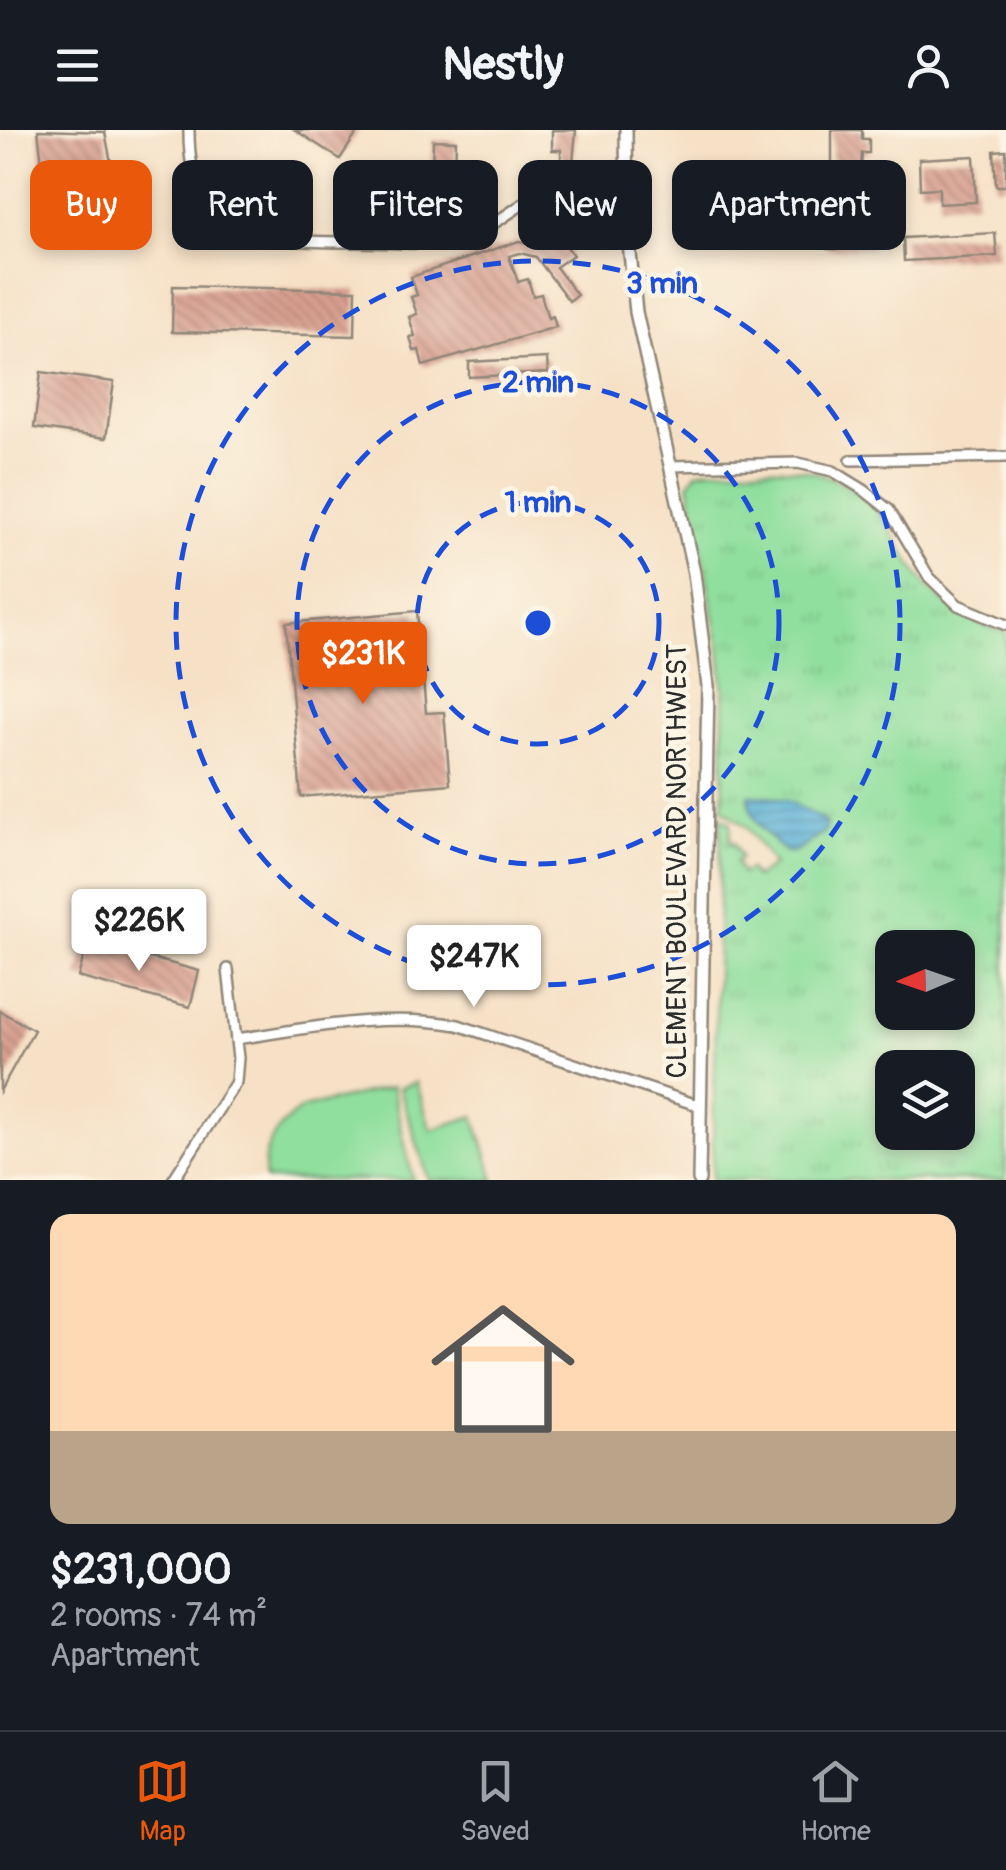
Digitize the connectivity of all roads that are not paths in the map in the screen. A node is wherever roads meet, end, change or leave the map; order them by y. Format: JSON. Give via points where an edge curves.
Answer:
{"nodes":[{"id":1,"x":190,"y":130,"type":"edge"},
{"id":2,"x":626,"y":130,"type":"edge"},
{"id":3,"x":626,"y":160,"type":"edge"},
{"id":4,"x":518,"y":208,"type":"edge"},
{"id":5,"x":629,"y":250,"type":"edge"},
{"id":6,"x":1006,"y":457,"type":"edge"},
{"id":7,"x":851,"y":460,"type":"dead end"},
{"id":8,"x":670,"y":466,"type":"junction"},
{"id":9,"x":1006,"y":625,"type":"edge"},
{"id":10,"x":228,"y":970,"type":"dead end"},
{"id":11,"x":236,"y":1039,"type":"junction"},
{"id":12,"x":700,"y":1106,"type":"junction"},
{"id":13,"x":173,"y":1180,"type":"edge"},
{"id":14,"x":699,"y":1180,"type":"edge"}],
"edges":[{"from":1,"to":4,"type":"street","via":[[190,165],[207,203],[227,223],[268,239],[448,241],[483,230]]},
{"from":2,"to":3,"type":"street","name":"CLEMENT BOULEVARD NORTHWEST"},
{"from":5,"to":8,"type":"street","name":"CLEMENT BOULEVARD NORTHWEST"},
{"from":6,"to":7,"type":"street"},
{"from":8,"to":9,"type":"street","via":[[798,462],[833,471],[889,510],[929,577],[958,605]]},
{"from":8,"to":12,"type":"street","name":"CLEMENT BOULEVARD NORTHWEST","via":[[698,596],[708,686]]},
{"from":10,"to":11,"type":"street"},
{"from":11,"to":12,"type":"street","via":[[361,1021],[430,1020]]},
{"from":11,"to":13,"type":"street","via":[[236,1082]]},
{"from":12,"to":14,"type":"street","name":"CLEMENT BOULEVARD NORTHWEST"}]}
